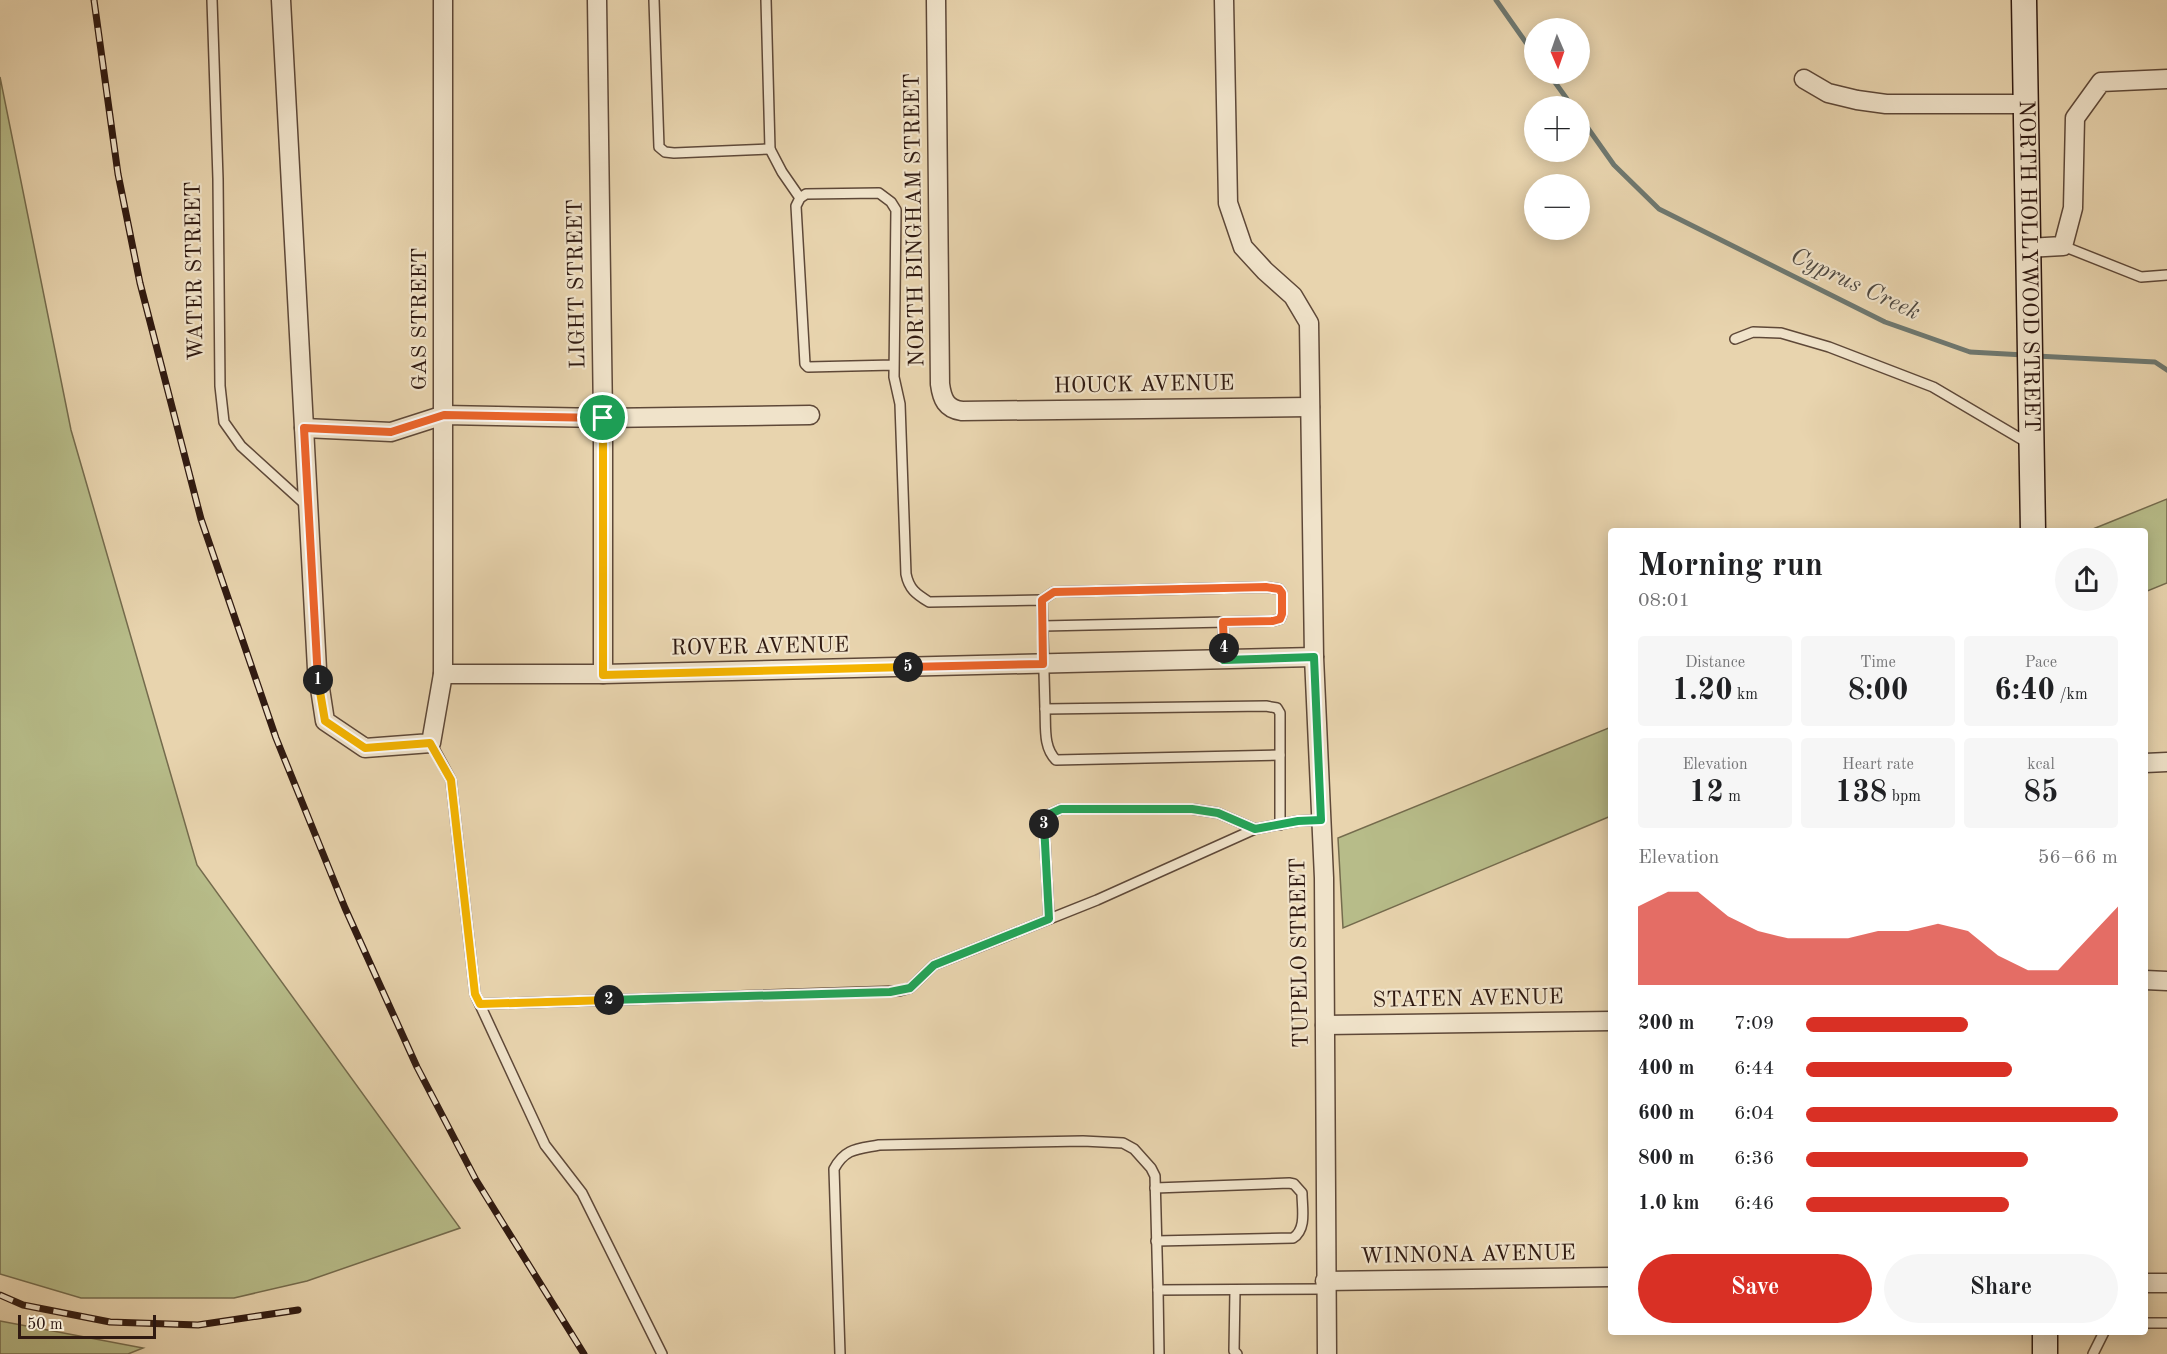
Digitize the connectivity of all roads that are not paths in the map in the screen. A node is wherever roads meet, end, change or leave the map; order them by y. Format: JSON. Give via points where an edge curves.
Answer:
{"nodes":[{"id":1,"x":212,"y":0,"type":"edge"},
{"id":2,"x":281,"y":0,"type":"edge"},
{"id":3,"x":443,"y":0,"type":"edge"},
{"id":4,"x":597,"y":0,"type":"edge"},
{"id":5,"x":654,"y":0,"type":"edge"},
{"id":6,"x":766,"y":0,"type":"edge"},
{"id":7,"x":936,"y":0,"type":"edge"},
{"id":8,"x":1224,"y":0,"type":"edge"},
{"id":9,"x":2024,"y":0,"type":"edge"},
{"id":10,"x":1804,"y":79,"type":"dead end"},
{"id":11,"x":2167,"y":79,"type":"edge"},
{"id":12,"x":2026,"y":104,"type":"junction"},
{"id":13,"x":770,"y":149,"type":"junction"},
{"id":14,"x":800,"y":198,"type":"junction"},
{"id":15,"x":2063,"y":246,"type":"junction"},
{"id":16,"x":2029,"y":248,"type":"junction"},
{"id":17,"x":2167,"y":275,"type":"edge"},
{"id":18,"x":1735,"y":339,"type":"dead end"},
{"id":19,"x":894,"y":365,"type":"junction"},
{"id":20,"x":1310,"y":407,"type":"junction"},
{"id":21,"x":979,"y":411,"type":"joint"},
{"id":22,"x":444,"y":415,"type":"junction"},
{"id":23,"x":810,"y":415,"type":"dead end"},
{"id":24,"x":603,"y":418,"type":"junction"},
{"id":25,"x":304,"y":428,"type":"junction"},
{"id":26,"x":2032,"y":445,"type":"junction"},
{"id":27,"x":308,"y":507,"type":"junction"},
{"id":28,"x":2034,"y":528,"type":"edge"},
{"id":29,"x":1042,"y":600,"type":"junction"},
{"id":30,"x":1223,"y":622,"type":"junction"},
{"id":31,"x":1043,"y":626,"type":"junction"},
{"id":32,"x":1314,"y":657,"type":"junction"},
{"id":33,"x":1224,"y":660,"type":"junction"},
{"id":34,"x":1043,"y":664,"type":"junction"},
{"id":35,"x":442,"y":674,"type":"junction"},
{"id":36,"x":603,"y":675,"type":"junction"},
{"id":37,"x":1045,"y":709,"type":"junction"},
{"id":38,"x":430,"y":743,"type":"junction"},
{"id":39,"x":1280,"y":755,"type":"junction"},
{"id":40,"x":2167,"y":762,"type":"edge"},
{"id":41,"x":2148,"y":763,"type":"edge"},
{"id":42,"x":1321,"y":820,"type":"junction"},
{"id":43,"x":1280,"y":825,"type":"junction"},
{"id":44,"x":1255,"y":829,"type":"junction"},
{"id":45,"x":1049,"y":919,"type":"junction"},
{"id":46,"x":2148,"y":981,"type":"edge"},
{"id":47,"x":2167,"y":981,"type":"edge"},
{"id":48,"x":480,"y":1004,"type":"junction"},
{"id":49,"x":1608,"y":1021,"type":"edge"},
{"id":50,"x":1325,"y":1024,"type":"junction"},
{"id":51,"x":1155,"y":1188,"type":"junction"},
{"id":52,"x":1156,"y":1241,"type":"junction"},
{"id":53,"x":1608,"y":1277,"type":"edge"},
{"id":54,"x":2148,"y":1283,"type":"edge"},
{"id":55,"x":2167,"y":1283,"type":"edge"},
{"id":56,"x":1325,"y":1285,"type":"junction"},
{"id":57,"x":1158,"y":1290,"type":"junction"},
{"id":58,"x":1235,"y":1290,"type":"junction"},
{"id":59,"x":2148,"y":1323,"type":"edge"},
{"id":60,"x":2167,"y":1323,"type":"edge"},
{"id":61,"x":2045,"y":1335,"type":"edge"},
{"id":62,"x":2102,"y":1335,"type":"edge"},
{"id":63,"x":662,"y":1354,"type":"edge"},
{"id":64,"x":840,"y":1354,"type":"edge"},
{"id":65,"x":1159,"y":1354,"type":"edge"},
{"id":66,"x":1237,"y":1354,"type":"edge"},
{"id":67,"x":1327,"y":1354,"type":"edge"},
{"id":68,"x":2045,"y":1354,"type":"edge"},
{"id":69,"x":2093,"y":1354,"type":"edge"}],
"edges":[{"from":1,"to":27,"type":"lane","name":"WATER STREET","via":[[224,422],[241,446]]},
{"from":2,"to":25,"type":"street"},
{"from":3,"to":22,"type":"street","name":"GAS STREET"},
{"from":4,"to":24,"type":"street","name":"LIGHT STREET"},
{"from":5,"to":13,"type":"lane","via":[[659,147],[674,153]]},
{"from":6,"to":13,"type":"lane"},
{"from":7,"to":21,"type":"street","name":"NORTH BINGHAM STREET","via":[[941,392],[944,401],[955,410]]},
{"from":8,"to":20,"type":"street","name":"TUPELO STREET","via":[[1228,203],[1243,247],[1293,296],[1309,323]]},
{"from":9,"to":12,"type":"main road","name":"NORTH HOLLYWOOD STREET"},
{"from":10,"to":12,"type":"street","via":[[1828,93],[1886,104]]},
{"from":11,"to":15,"type":"street","via":[[2101,82],[2075,118],[2073,208]]},
{"from":12,"to":16,"type":"main road","name":"NORTH HOLLYWOOD STREET"},
{"from":13,"to":14,"type":"lane"},
{"from":14,"to":19,"type":"lane","via":[[796,206],[806,364]]},
{"from":14,"to":19,"type":"lane","via":[[806,194],[879,193],[896,210]]},
{"from":15,"to":16,"type":"street"},
{"from":15,"to":17,"type":"lane","via":[[2142,277]]},
{"from":16,"to":26,"type":"main road","name":"NORTH HOLLYWOOD STREET"},
{"from":18,"to":26,"type":"lane","via":[[1754,332],[1781,333],[1829,347],[1933,387]]},
{"from":19,"to":29,"type":"lane","via":[[900,404],[908,585],[929,602]]},
{"from":20,"to":21,"type":"street","name":"HOUCK AVENUE"},
{"from":20,"to":32,"type":"street","name":"TUPELO STREET"},
{"from":22,"to":24,"type":"street"},
{"from":22,"to":25,"type":"street","via":[[391,432]]},
{"from":22,"to":35,"type":"street","name":"GAS STREET"},
{"from":23,"to":24,"type":"street"},
{"from":24,"to":36,"type":"street","name":"LIGHT STREET"},
{"from":25,"to":27,"type":"street"},
{"from":26,"to":28,"type":"main road","name":"NORTH HOLLYWOOD STREET"},
{"from":27,"to":38,"type":"street","via":[[317,669],[325,721],[365,748]]},
{"from":29,"to":30,"type":"lane","via":[[1054,592],[1266,587],[1282,593],[1280,619]]},
{"from":29,"to":31,"type":"lane"},
{"from":30,"to":31,"type":"lane"},
{"from":30,"to":33,"type":"lane"},
{"from":31,"to":34,"type":"lane"},
{"from":32,"to":33,"type":"street","name":"ROVER AVENUE"},
{"from":32,"to":42,"type":"street","name":"TUPELO STREET"},
{"from":33,"to":34,"type":"street","name":"ROVER AVENUE"},
{"from":34,"to":36,"type":"street","name":"ROVER AVENUE"},
{"from":34,"to":37,"type":"lane"},
{"from":35,"to":36,"type":"street","name":"ROVER AVENUE"},
{"from":35,"to":38,"type":"street"},
{"from":37,"to":39,"type":"lane","via":[[1046,742],[1056,760]]},
{"from":37,"to":39,"type":"lane","via":[[1277,708]]},
{"from":38,"to":48,"type":"lane","via":[[451,780],[475,994]]},
{"from":39,"to":43,"type":"lane"},
{"from":40,"to":41,"type":"street"},
{"from":42,"to":43,"type":"lane"},
{"from":42,"to":50,"type":"street","name":"TUPELO STREET"},
{"from":43,"to":44,"type":"lane"},
{"from":44,"to":45,"type":"lane"},
{"from":44,"to":45,"type":"lane","via":[[1218,813],[1192,809],[1061,809],[1050,814],[1044,823]]},
{"from":45,"to":48,"type":"lane","via":[[934,965],[910,988],[899,991]]},
{"from":46,"to":47,"type":"street"},
{"from":48,"to":63,"type":"lane","via":[[545,1145],[582,1193]]},
{"from":49,"to":50,"type":"street","name":"STATEN AVENUE"},
{"from":50,"to":56,"type":"street","name":"TUPELO STREET"},
{"from":51,"to":52,"type":"lane"},
{"from":51,"to":52,"type":"lane","via":[[1289,1183],[1302,1193],[1302,1228],[1293,1238]]},
{"from":51,"to":64,"type":"lane","via":[[1151,1168],[1123,1143],[879,1145],[848,1151],[834,1169]]},
{"from":52,"to":57,"type":"lane"},
{"from":53,"to":56,"type":"street","name":"WINNONA AVENUE"},
{"from":54,"to":55,"type":"street"},
{"from":56,"to":58,"type":"lane"},
{"from":56,"to":67,"type":"street","name":"TUPELO STREET"},
{"from":57,"to":58,"type":"lane"},
{"from":57,"to":65,"type":"lane"},
{"from":58,"to":66,"type":"lane"},
{"from":59,"to":60,"type":"lane"},
{"from":61,"to":68,"type":"main road"},
{"from":62,"to":69,"type":"lane"}]}
